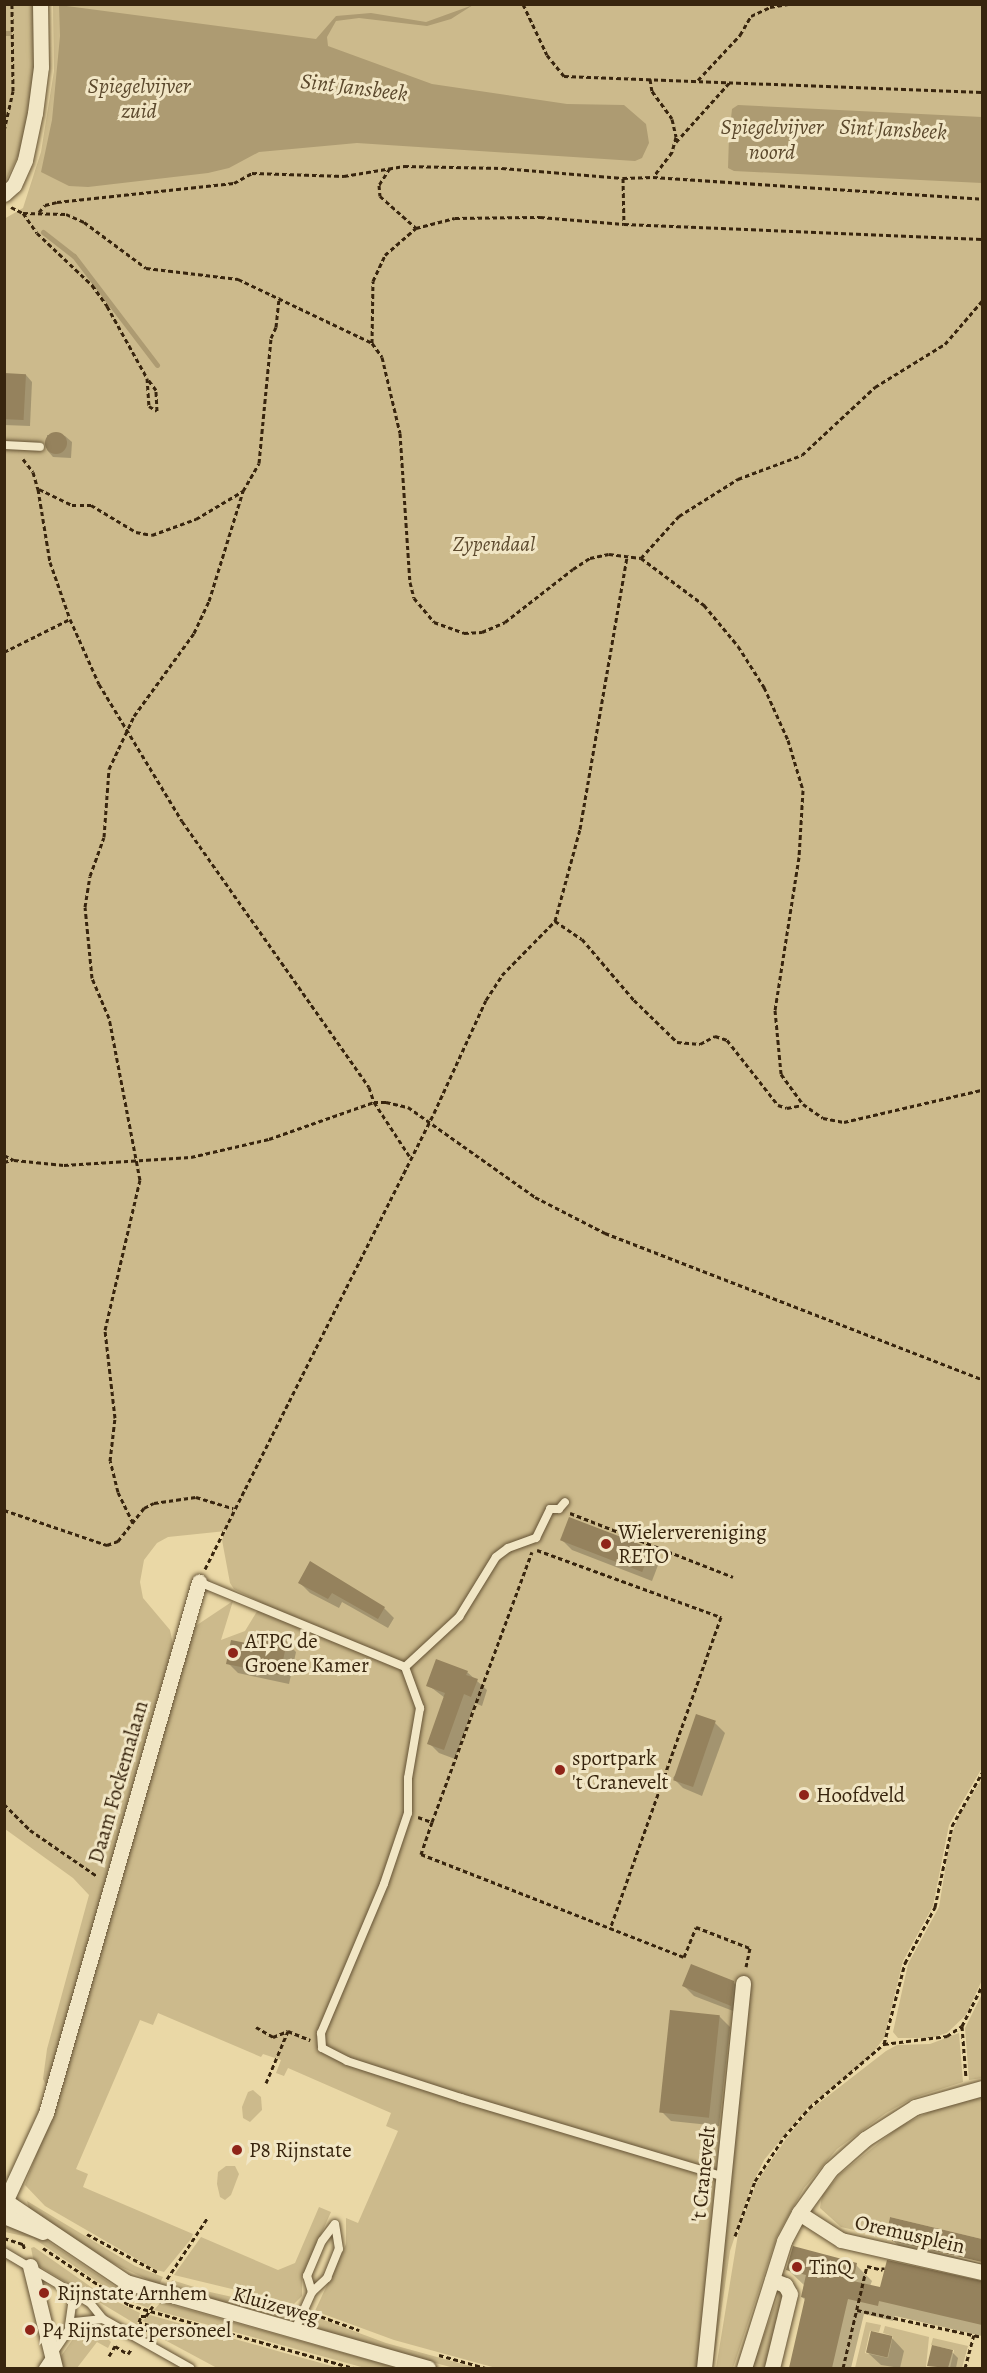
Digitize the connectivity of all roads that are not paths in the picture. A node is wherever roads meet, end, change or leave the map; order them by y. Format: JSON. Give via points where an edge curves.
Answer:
{"nodes":[{"id":1,"x":40,"y":4,"type":"edge"},
{"id":2,"x":4,"y":194,"type":"edge"},
{"id":3,"x":4,"y":445,"type":"edge"},
{"id":4,"x":40,"y":447,"type":"dead end"},
{"id":5,"x":565,"y":1502,"type":"dead end"},
{"id":6,"x":199,"y":1582,"type":"joint"},
{"id":7,"x":405,"y":1667,"type":"junction"},
{"id":8,"x":743,"y":1983,"type":"road end"},
{"id":9,"x":975,"y":2089,"type":"edge"},
{"id":10,"x":724,"y":2176,"type":"junction"},
{"id":11,"x":5,"y":2205,"type":"edge"},
{"id":12,"x":799,"y":2213,"type":"junction"},
{"id":13,"x":4,"y":2252,"type":"edge"},
{"id":14,"x":30,"y":2266,"type":"junction"},
{"id":15,"x":982,"y":2272,"type":"edge"},
{"id":16,"x":772,"y":2280,"type":"junction"},
{"id":17,"x":74,"y":2292,"type":"junction"},
{"id":18,"x":312,"y":2292,"type":"junction"},
{"id":19,"x":103,"y":2319,"type":"junction"},
{"id":20,"x":68,"y":2327,"type":"junction"},
{"id":21,"x":294,"y":2332,"type":"junction"},
{"id":22,"x":146,"y":2345,"type":"junction"},
{"id":23,"x":52,"y":2354,"type":"edge"},
{"id":24,"x":43,"y":2368,"type":"edge"},
{"id":25,"x":179,"y":2368,"type":"edge"},
{"id":26,"x":190,"y":2368,"type":"edge"},
{"id":27,"x":428,"y":2368,"type":"edge"},
{"id":28,"x":704,"y":2368,"type":"edge"},
{"id":29,"x":744,"y":2368,"type":"edge"},
{"id":30,"x":772,"y":2368,"type":"edge"}],
"edges":[{"from":1,"to":2,"type":"street","via":[[41,67],[34,113],[25,160],[14,185]]},
{"from":3,"to":4,"type":"lane"},
{"from":5,"to":7,"type":"lane","via":[[559,1509],[550,1509],[536,1538],[496,1557],[459,1617]]},
{"from":6,"to":7,"type":"lane"},
{"from":6,"to":11,"type":"street","name":"Daam Fockemalaan","via":[[46,2112]]},
{"from":7,"to":10,"type":"lane","via":[[420,1708],[408,1778],[408,1813],[384,1884],[325,2022],[320,2039],[322,2048],[346,2061]]},
{"from":8,"to":10,"type":"street","name":"'t Cranevelt"},
{"from":9,"to":12,"type":"street","via":[[915,2107],[865,2139],[830,2170]]},
{"from":10,"to":28,"type":"street","name":"'t Cranevelt"},
{"from":11,"to":21,"type":"street","name":"Kluizeweg","via":[[126,2282]]},
{"from":12,"to":15,"type":"street","name":"Oremusplein","via":[[841,2240]]},
{"from":12,"to":16,"type":"street","via":[[784,2241]]},
{"from":13,"to":14,"type":"lane"},
{"from":14,"to":17,"type":"lane"},
{"from":14,"to":23,"type":"street"},
{"from":16,"to":29,"type":"street"},
{"from":16,"to":30,"type":"street","via":[[785,2285],[790,2294]]},
{"from":17,"to":19,"type":"lane","via":[[90,2302]]},
{"from":17,"to":20,"type":"lane"},
{"from":18,"to":18,"type":"lane","via":[[327,2278],[339,2249],[335,2224],[322,2241],[307,2276]]},
{"from":18,"to":21,"type":"lane"},
{"from":19,"to":20,"type":"lane","via":[[81,2319]]},
{"from":19,"to":22,"type":"lane"},
{"from":20,"to":23,"type":"lane"},
{"from":21,"to":27,"type":"street","name":"Kluizeweg"},
{"from":22,"to":25,"type":"lane"},
{"from":22,"to":26,"type":"lane"},
{"from":23,"to":24,"type":"lane"}]}
